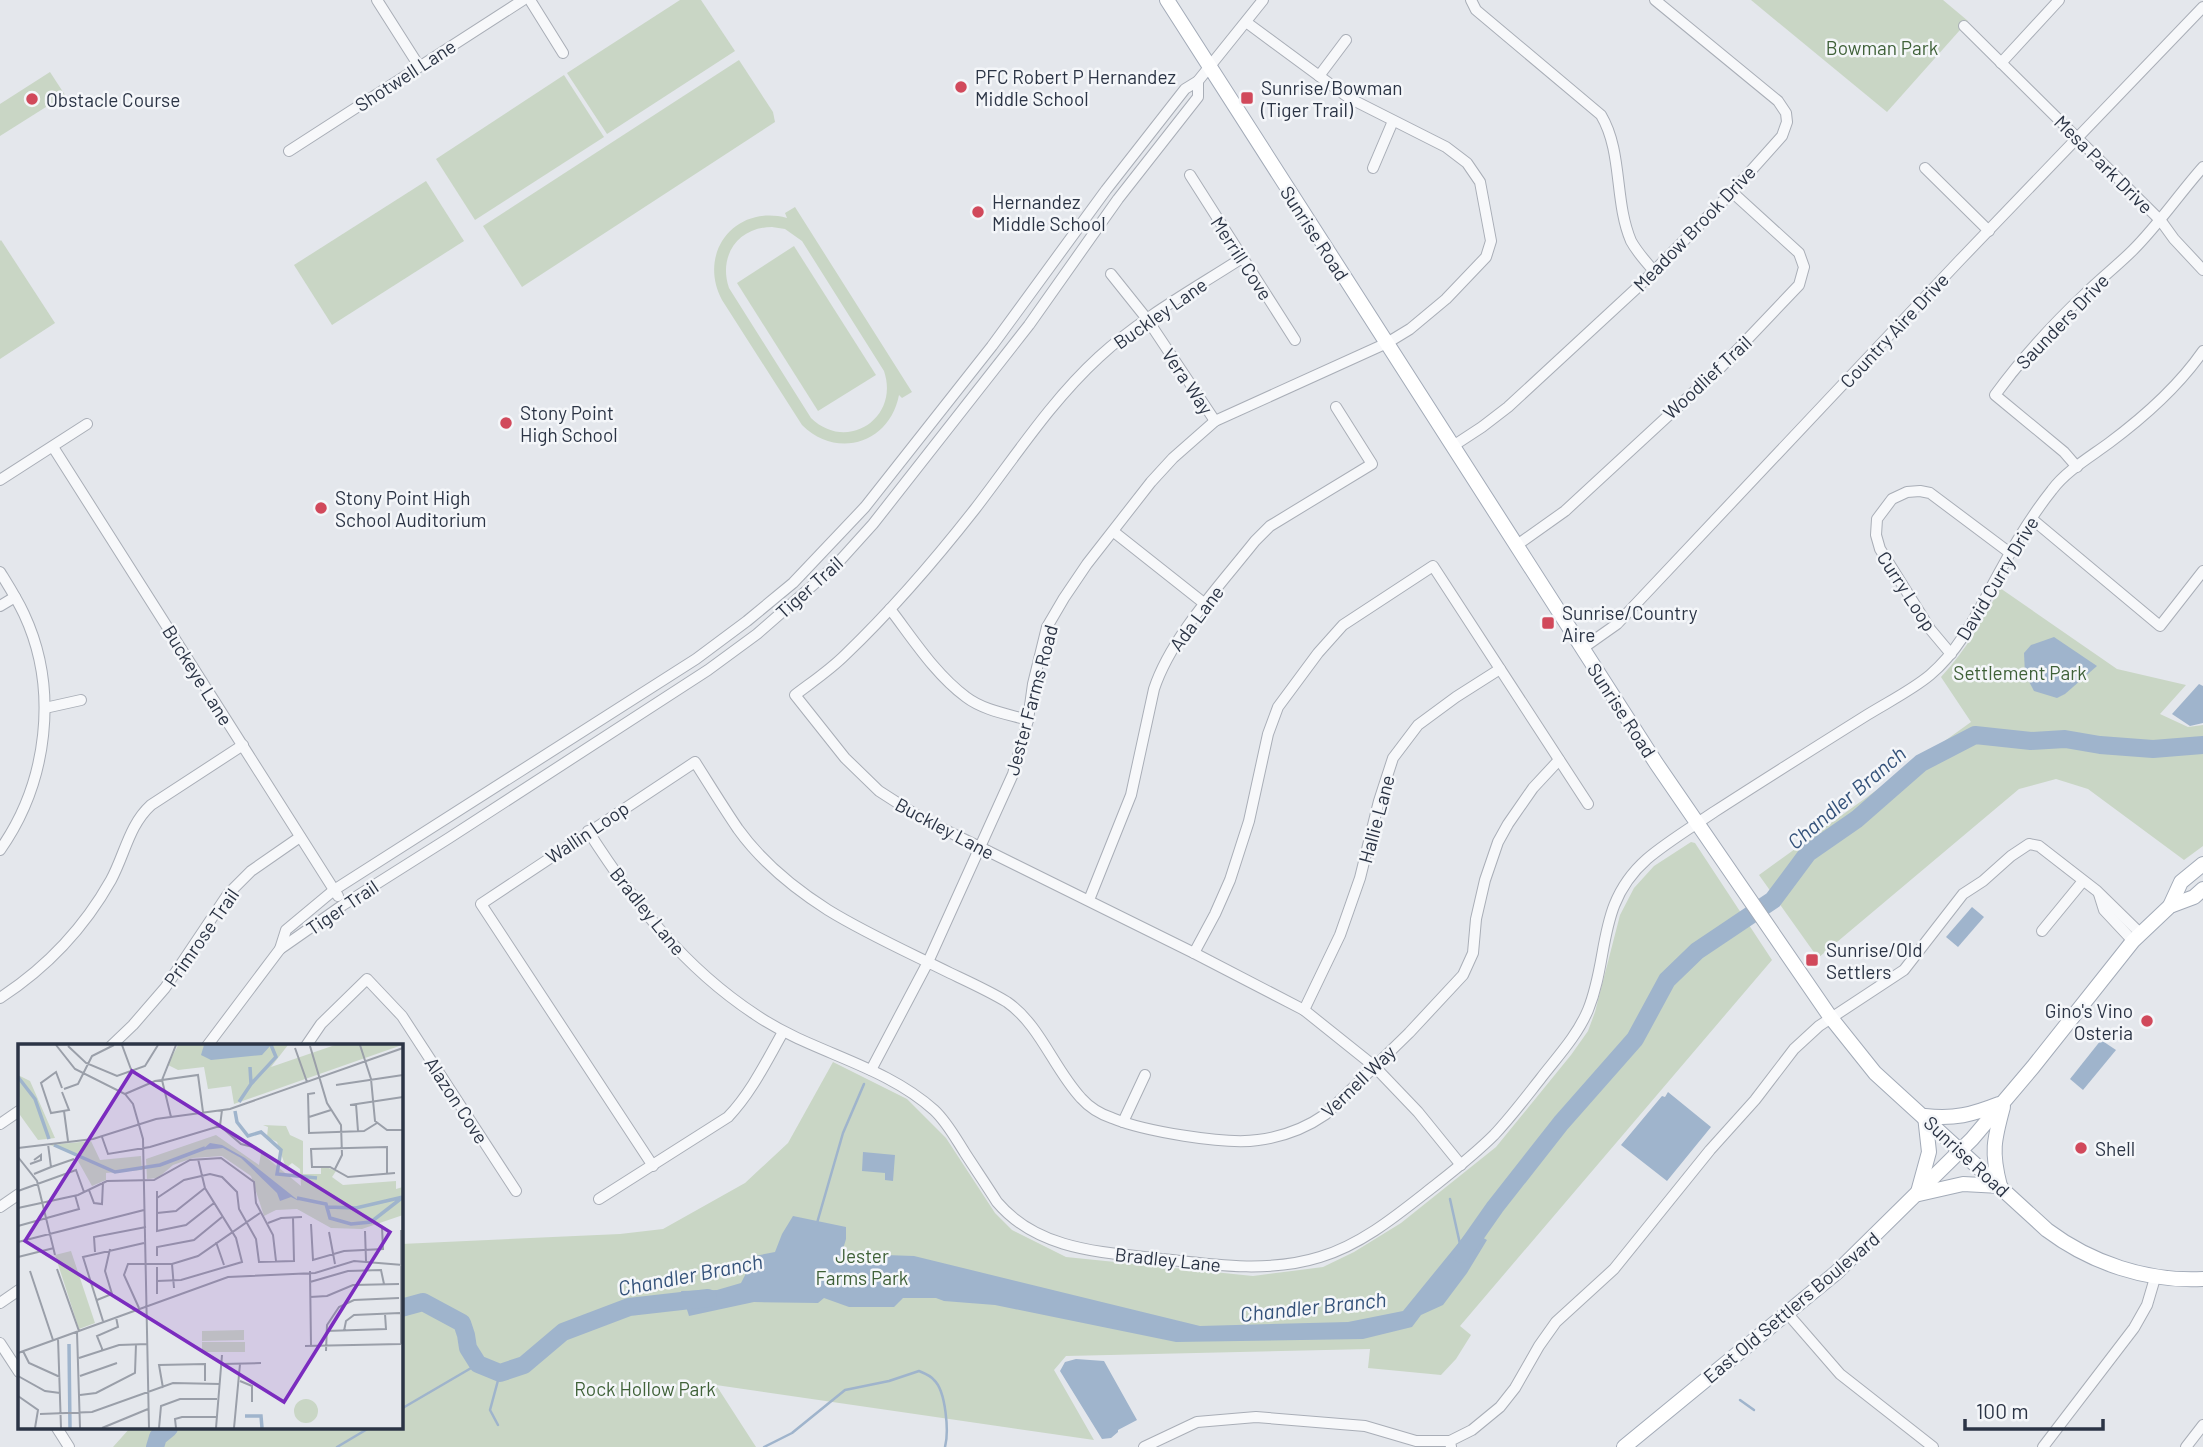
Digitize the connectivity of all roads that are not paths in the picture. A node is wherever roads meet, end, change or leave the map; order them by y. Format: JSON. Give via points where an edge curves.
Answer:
{"nodes":[{"id":1,"x":377,"y":0,"type":"edge"},
{"id":2,"x":523,"y":0,"type":"edge"},
{"id":3,"x":530,"y":0,"type":"edge"},
{"id":4,"x":1167,"y":0,"type":"edge"},
{"id":5,"x":1263,"y":0,"type":"edge"},
{"id":6,"x":1471,"y":0,"type":"edge"},
{"id":7,"x":1654,"y":0,"type":"edge"},
{"id":8,"x":2059,"y":0,"type":"edge"},
{"id":9,"x":2203,"y":7,"type":"edge"},
{"id":10,"x":1246,"y":22,"type":"junction"},
{"id":11,"x":1964,"y":26,"type":"dead end"},
{"id":12,"x":1346,"y":40,"type":"dead end"},
{"id":13,"x":563,"y":53,"type":"dead end"},
{"id":14,"x":2001,"y":63,"type":"junction"},
{"id":15,"x":419,"y":66,"type":"junction"},
{"id":16,"x":1209,"y":68,"type":"junction"},
{"id":17,"x":1319,"y":76,"type":"junction"},
{"id":18,"x":1198,"y":81,"type":"junction"},
{"id":19,"x":1393,"y":121,"type":"junction"},
{"id":20,"x":2078,"y":138,"type":"junction"},
{"id":21,"x":289,"y":151,"type":"dead end"},
{"id":22,"x":1373,"y":167,"type":"dead end"},
{"id":23,"x":2203,"y":167,"type":"edge"},
{"id":24,"x":1924,"y":168,"type":"dead end"},
{"id":25,"x":1190,"y":176,"type":"dead end"},
{"id":26,"x":1732,"y":192,"type":"junction"},
{"id":27,"x":2161,"y":220,"type":"junction"},
{"id":28,"x":1989,"y":231,"type":"junction"},
{"id":29,"x":1242,"y":258,"type":"junction"},
{"id":30,"x":2203,"y":270,"type":"edge"},
{"id":31,"x":1654,"y":271,"type":"junction"},
{"id":32,"x":1111,"y":274,"type":"dead end"},
{"id":33,"x":1147,"y":319,"type":"junction"},
{"id":34,"x":1295,"y":340,"type":"dead end"},
{"id":35,"x":1387,"y":343,"type":"junction"},
{"id":36,"x":2203,"y":351,"type":"edge"},
{"id":37,"x":1336,"y":407,"type":"dead end"},
{"id":38,"x":1215,"y":421,"type":"junction"},
{"id":39,"x":87,"y":424,"type":"dead end"},
{"id":40,"x":52,"y":446,"type":"junction"},
{"id":41,"x":1453,"y":446,"type":"junction"},
{"id":42,"x":2077,"y":467,"type":"junction"},
{"id":43,"x":0,"y":480,"type":"edge"},
{"id":44,"x":2032,"y":519,"type":"junction"},
{"id":45,"x":1114,"y":532,"type":"junction"},
{"id":46,"x":1517,"y":545,"type":"junction"},
{"id":47,"x":2010,"y":553,"type":"junction"},
{"id":48,"x":2203,"y":571,"type":"edge"},
{"id":49,"x":0,"y":572,"type":"edge"},
{"id":50,"x":15,"y":597,"type":"junction"},
{"id":51,"x":1205,"y":604,"type":"junction"},
{"id":52,"x":0,"y":606,"type":"edge"},
{"id":53,"x":890,"y":609,"type":"junction"},
{"id":54,"x":1583,"y":648,"type":"junction"},
{"id":55,"x":1951,"y":654,"type":"junction"},
{"id":56,"x":1500,"y":669,"type":"junction"},
{"id":57,"x":81,"y":700,"type":"dead end"},
{"id":58,"x":45,"y":708,"type":"junction"},
{"id":59,"x":1028,"y":720,"type":"junction"},
{"id":60,"x":243,"y":745,"type":"junction"},
{"id":61,"x":1559,"y":760,"type":"junction"},
{"id":62,"x":1588,"y":804,"type":"dead end"},
{"id":63,"x":1698,"y":823,"type":"junction"},
{"id":64,"x":588,"y":831,"type":"junction"},
{"id":65,"x":300,"y":837,"type":"junction"},
{"id":66,"x":981,"y":848,"type":"junction"},
{"id":67,"x":0,"y":849,"type":"edge"},
{"id":68,"x":2203,"y":864,"type":"edge"},
{"id":69,"x":2083,"y":881,"type":"junction"},
{"id":70,"x":2203,"y":889,"type":"edge"},
{"id":71,"x":334,"y":890,"type":"junction"},
{"id":72,"x":1089,"y":900,"type":"junction"},
{"id":73,"x":343,"y":905,"type":"junction"},
{"id":74,"x":2170,"y":906,"type":"junction"},
{"id":75,"x":2042,"y":931,"type":"dead end"},
{"id":76,"x":2137,"y":937,"type":"junction"},
{"id":77,"x":279,"y":949,"type":"junction"},
{"id":78,"x":1194,"y":953,"type":"junction"},
{"id":79,"x":928,"y":962,"type":"junction"},
{"id":80,"x":0,"y":998,"type":"edge"},
{"id":81,"x":1304,"y":1010,"type":"junction"},
{"id":82,"x":1831,"y":1018,"type":"junction"},
{"id":83,"x":783,"y":1032,"type":"junction"},
{"id":84,"x":113,"y":1044,"type":"edge"},
{"id":85,"x":214,"y":1044,"type":"edge"},
{"id":86,"x":307,"y":1044,"type":"edge"},
{"id":87,"x":1374,"y":1066,"type":"junction"},
{"id":88,"x":872,"y":1070,"type":"junction"},
{"id":89,"x":1145,"y":1074,"type":"dead end"},
{"id":90,"x":2004,"y":1102,"type":"junction"},
{"id":91,"x":18,"y":1112,"type":"edge"},
{"id":92,"x":1925,"y":1116,"type":"junction"},
{"id":93,"x":1123,"y":1122,"type":"junction"},
{"id":94,"x":0,"y":1124,"type":"edge"},
{"id":95,"x":1961,"y":1151,"type":"junction"},
{"id":96,"x":1461,"y":1165,"type":"junction"},
{"id":97,"x":653,"y":1166,"type":"junction"},
{"id":98,"x":2000,"y":1186,"type":"junction"},
{"id":99,"x":516,"y":1191,"type":"dead end"},
{"id":100,"x":18,"y":1195,"type":"edge"},
{"id":101,"x":1917,"y":1195,"type":"junction"},
{"id":102,"x":599,"y":1199,"type":"dead end"},
{"id":103,"x":0,"y":1207,"type":"edge"},
{"id":104,"x":2155,"y":1278,"type":"junction"},
{"id":105,"x":2203,"y":1279,"type":"edge"},
{"id":106,"x":18,"y":1291,"type":"edge"},
{"id":107,"x":0,"y":1303,"type":"edge"},
{"id":108,"x":1787,"y":1313,"type":"junction"},
{"id":109,"x":0,"y":1343,"type":"edge"},
{"id":110,"x":18,"y":1370,"type":"edge"},
{"id":111,"x":2203,"y":1425,"type":"edge"},
{"id":112,"x":58,"y":1430,"type":"edge"},
{"id":113,"x":2193,"y":1437,"type":"junction"},
{"id":114,"x":1450,"y":1444,"type":"edge"},
{"id":115,"x":2203,"y":1445,"type":"edge"},
{"id":116,"x":69,"y":1447,"type":"edge"},
{"id":117,"x":1144,"y":1447,"type":"edge"},
{"id":118,"x":1623,"y":1447,"type":"edge"},
{"id":119,"x":1933,"y":1447,"type":"edge"},
{"id":120,"x":2043,"y":1447,"type":"edge"},
{"id":121,"x":2186,"y":1447,"type":"edge"}],
"edges":[{"from":1,"to":15,"type":"street"},
{"from":2,"to":15,"type":"street","name":"Shotwell Lane"},
{"from":3,"to":13,"type":"street"},
{"from":4,"to":16,"type":"main road","name":"Sunrise Road"},
{"from":5,"to":10,"type":"street","name":"Tiger Trail"},
{"from":6,"to":31,"type":"street","via":[[1476,10],[1601,115],[1611,136],[1628,230]]},
{"from":7,"to":26,"type":"street","name":"Meadow Brook Drive","via":[[1778,101],[1786,114],[1782,136]]},
{"from":8,"to":14,"type":"street"},
{"from":9,"to":20,"type":"street","name":"Country Aire Drive"},
{"from":10,"to":16,"type":"street","name":"Tiger Trail"},
{"from":10,"to":17,"type":"street","name":"Jester Farms Road"},
{"from":11,"to":14,"type":"street","name":"Mesa Park Drive"},
{"from":12,"to":17,"type":"street"},
{"from":14,"to":20,"type":"street","name":"Mesa Park Drive"},
{"from":15,"to":21,"type":"street","name":"Shotwell Lane"},
{"from":16,"to":18,"type":"street","name":"Tiger Trail"},
{"from":16,"to":35,"type":"main road","name":"Sunrise Road"},
{"from":17,"to":19,"type":"street","name":"Jester Farms Road"},
{"from":18,"to":71,"type":"street","name":"Tiger Trail","via":[[1185,89],[1161,119],[865,507],[793,583],[696,659]]},
{"from":18,"to":73,"type":"street","name":"Tiger Trail","via":[[1198,97],[1118,199],[1029,325],[836,565],[708,670]]},
{"from":19,"to":22,"type":"street"},
{"from":19,"to":35,"type":"street","name":"Jester Farms Road","via":[[1447,147],[1471,167],[1482,187],[1491,241],[1480,265],[1446,299]]},
{"from":20,"to":27,"type":"street","name":"Mesa Park Drive"},
{"from":20,"to":28,"type":"street","name":"Country Aire Drive"},
{"from":23,"to":27,"type":"street","name":"Saunders Drive"},
{"from":24,"to":28,"type":"street"},
{"from":25,"to":29,"type":"street","name":"Merrill Cove"},
{"from":26,"to":31,"type":"street","name":"Meadow Brook Drive"},
{"from":26,"to":46,"type":"street","name":"Woodlief Trail","via":[[1799,253],[1804,267],[1799,285],[1721,367],[1565,511]]},
{"from":27,"to":30,"type":"street","name":"Mesa Park Drive"},
{"from":27,"to":42,"type":"street","name":"Saunders Drive","via":[[2044,334],[1995,395]]},
{"from":28,"to":54,"type":"street","name":"Country Aire Drive","via":[[1617,624]]},
{"from":29,"to":33,"type":"street","name":"Buckley Lane"},
{"from":29,"to":34,"type":"street","name":"Merrill Cove"},
{"from":31,"to":41,"type":"street","name":"Meadow Brook Drive","via":[[1502,412]]},
{"from":32,"to":33,"type":"street","name":"Vera Way"},
{"from":33,"to":38,"type":"street","name":"Vera Way"},
{"from":33,"to":53,"type":"street","name":"Buckley Lane","via":[[1100,355],[1073,383]]},
{"from":35,"to":38,"type":"street","name":"Jester Farms Road"},
{"from":35,"to":41,"type":"main road","name":"Sunrise Road"},
{"from":36,"to":42,"type":"street","name":"David Curry Drive","via":[[2155,406]]},
{"from":37,"to":51,"type":"street","name":"Ada Lane","via":[[1372,464],[1270,526]]},
{"from":38,"to":45,"type":"street","name":"Jester Farms Road","via":[[1151,482]]},
{"from":39,"to":40,"type":"street"},
{"from":40,"to":43,"type":"street"},
{"from":40,"to":60,"type":"street","name":"Buckeye Lane"},
{"from":41,"to":46,"type":"main road","name":"Sunrise Road"},
{"from":42,"to":44,"type":"street","name":"David Curry Drive","via":[[2059,480]]},
{"from":44,"to":47,"type":"street","name":"David Curry Drive"},
{"from":44,"to":48,"type":"street","via":[[2160,626]]},
{"from":45,"to":51,"type":"street"},
{"from":45,"to":59,"type":"street","name":"Jester Farms Road","via":[[1047,627]]},
{"from":46,"to":54,"type":"main road","name":"Sunrise Road"},
{"from":47,"to":55,"type":"street","name":"David Curry Drive"},
{"from":47,"to":55,"type":"street","name":"Curry Loop","via":[[1930,493],[1912,491],[1897,496],[1877,519],[1875,535],[1880,549]]},
{"from":49,"to":50,"type":"street"},
{"from":50,"to":52,"type":"street"},
{"from":50,"to":58,"type":"street","via":[[39,660]]},
{"from":51,"to":72,"type":"street","name":"Ada Lane","via":[[1160,673],[1131,795]]},
{"from":53,"to":59,"type":"street","via":[[940,673],[967,698]]},
{"from":53,"to":66,"type":"street","name":"Buckley Lane","via":[[844,656],[795,695],[878,791]]},
{"from":54,"to":63,"type":"main road","name":"Sunrise Road"},
{"from":55,"to":63,"type":"street","name":"David Curry Drive","via":[[1929,676]]},
{"from":56,"to":61,"type":"street"},
{"from":56,"to":78,"type":"street","via":[[1433,566],[1343,625],[1278,708],[1230,880]]},
{"from":56,"to":81,"type":"street","name":"Hallie Lane","via":[[1418,725],[1393,758],[1340,935]]},
{"from":57,"to":58,"type":"street"},
{"from":58,"to":67,"type":"street","via":[[36,774],[19,819]]},
{"from":59,"to":66,"type":"street","name":"Jester Farms Road","via":[[1013,774]]},
{"from":60,"to":65,"type":"street","name":"Buckeye Lane"},
{"from":60,"to":80,"type":"street","via":[[142,813],[112,878],[86,919],[47,961]]},
{"from":61,"to":62,"type":"street"},
{"from":61,"to":87,"type":"street","name":"Vernell Way","via":[[1533,788],[1498,842],[1479,906],[1473,953],[1463,975]]},
{"from":63,"to":82,"type":"main road","name":"Sunrise Road"},
{"from":63,"to":96,"type":"street","name":"Bradley Lane","via":[[1646,860],[1622,889],[1609,920],[1588,1011],[1576,1033],[1503,1125]]},
{"from":64,"to":79,"type":"street","name":"Wallin Loop","via":[[695,762],[739,830],[771,866],[829,910]]},
{"from":64,"to":83,"type":"street","name":"Bradley Lane","via":[[671,944],[716,985]]},
{"from":64,"to":97,"type":"street","name":"Wallin Loop","via":[[481,904]]},
{"from":65,"to":71,"type":"street","name":"Buckeye Lane"},
{"from":65,"to":84,"type":"street","name":"Primrose Trail","via":[[251,871],[228,894],[165,988]]},
{"from":66,"to":72,"type":"street","name":"Buckley Lane"},
{"from":66,"to":79,"type":"street","name":"Jester Farms Road"},
{"from":68,"to":74,"type":"main road","name":"East Old Settlers Boulevard","via":[[2181,882]]},
{"from":69,"to":75,"type":"street"},
{"from":69,"to":76,"type":"street"},
{"from":69,"to":82,"type":"street","via":[[2039,846],[2029,844],[1963,894],[1904,970]]},
{"from":70,"to":74,"type":"main road","name":"East Old Settlers Boulevard"},
{"from":71,"to":73,"type":"street","name":"Buckeye Lane"},
{"from":71,"to":77,"type":"street","name":"Tiger Trail","via":[[286,930]]},
{"from":72,"to":78,"type":"street","name":"Buckley Lane"},
{"from":73,"to":77,"type":"street","name":"Tiger Trail"},
{"from":74,"to":76,"type":"main road","name":"East Old Settlers Boulevard"},
{"from":76,"to":90,"type":"main road","name":"East Old Settlers Boulevard"},
{"from":77,"to":85,"type":"street","name":"Tiger Trail"},
{"from":78,"to":81,"type":"street","name":"Buckley Lane"},
{"from":79,"to":88,"type":"street","name":"Jester Farms Road"},
{"from":79,"to":93,"type":"street","name":"Vernell Way","via":[[1015,1009],[1080,1097],[1102,1114]]},
{"from":81,"to":87,"type":"street","name":"Buckley Lane"},
{"from":82,"to":92,"type":"main road","name":"Sunrise Road","via":[[1875,1073]]},
{"from":82,"to":114,"type":"street","via":[[1794,1049],[1614,1269],[1556,1322],[1500,1407]]},
{"from":83,"to":88,"type":"street","name":"Bradley Lane"},
{"from":83,"to":97,"type":"street","via":[[739,1106]]},
{"from":86,"to":99,"type":"street","name":"Alazon Cove","via":[[367,979],[402,1016]]},
{"from":87,"to":93,"type":"street","name":"Vernell Way","via":[[1326,1114],[1272,1138],[1241,1141],[1177,1135]]},
{"from":87,"to":96,"type":"street","name":"Buckley Lane"},
{"from":88,"to":96,"type":"street","name":"Bradley Lane","via":[[935,1111],[1005,1211],[1028,1230],[1080,1249],[1255,1267],[1305,1261],[1367,1235]]},
{"from":89,"to":93,"type":"street"},
{"from":90,"to":92,"type":"main road","via":[[1973,1115]]},
{"from":90,"to":95,"type":"main road","name":"East Old Settlers Boulevard"},
{"from":90,"to":98,"type":"main road","via":[[1993,1149]]},
{"from":91,"to":94,"type":"street"},
{"from":92,"to":95,"type":"main road","name":"Sunrise Road"},
{"from":92,"to":101,"type":"main road","via":[[1929,1152]]},
{"from":95,"to":98,"type":"main road","name":"Sunrise Road"},
{"from":95,"to":101,"type":"main road","name":"East Old Settlers Boulevard"},
{"from":97,"to":102,"type":"street"},
{"from":98,"to":101,"type":"main road","via":[[1963,1184]]},
{"from":98,"to":104,"type":"main road","name":"Sunrise Road","via":[[2070,1247]]},
{"from":100,"to":103,"type":"street"},
{"from":101,"to":108,"type":"main road","name":"East Old Settlers Boulevard"},
{"from":104,"to":105,"type":"main road","name":"Sunrise Road"},
{"from":104,"to":120,"type":"street","via":[[2134,1328]]},
{"from":106,"to":107,"type":"street"},
{"from":108,"to":118,"type":"main road","name":"East Old Settlers Boulevard"},
{"from":108,"to":119,"type":"street","via":[[1840,1374]]},
{"from":109,"to":110,"type":"street"},
{"from":111,"to":113,"type":"street"},
{"from":112,"to":116,"type":"street"},
{"from":113,"to":115,"type":"street"},
{"from":113,"to":121,"type":"street"},
{"from":114,"to":117,"type":"street","via":[[1416,1441],[1365,1426],[1256,1417],[1197,1422]]}]}
